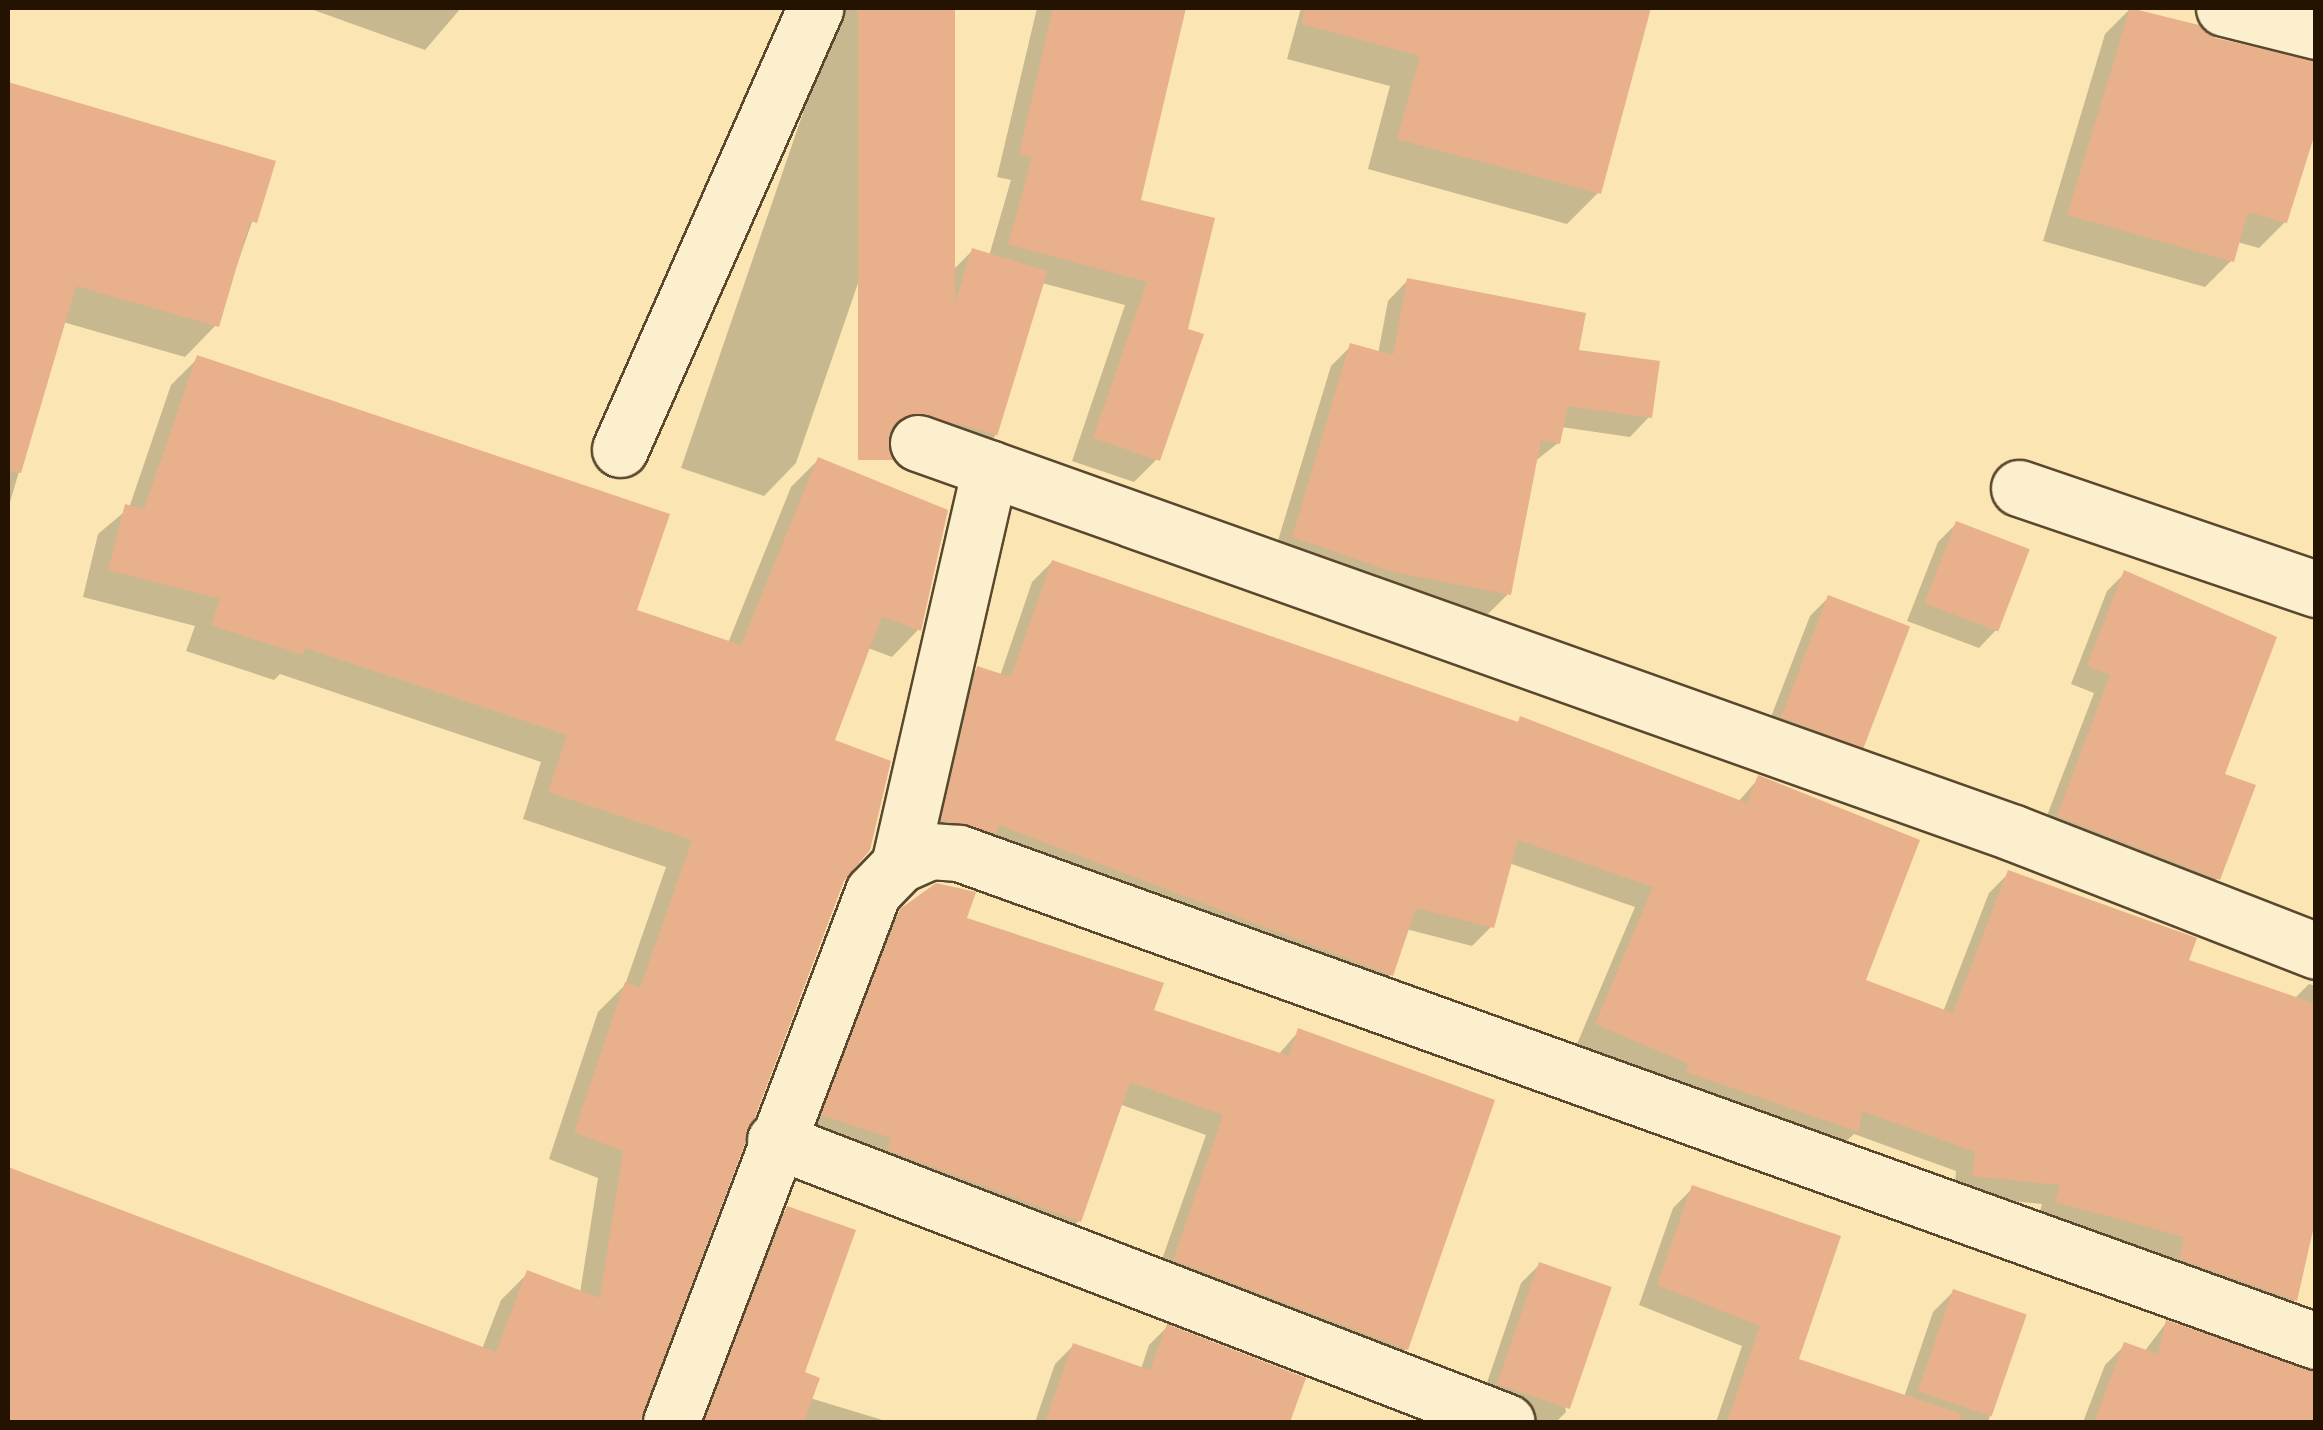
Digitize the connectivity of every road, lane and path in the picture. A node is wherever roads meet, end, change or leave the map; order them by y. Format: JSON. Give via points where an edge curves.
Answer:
{"nodes":[{"id":1,"x":815,"y":8,"type":"edge"},
{"id":2,"x":2224,"y":8,"type":"edge"},
{"id":3,"x":2316,"y":31,"type":"edge"},
{"id":4,"x":918,"y":443,"type":"dead end"},
{"id":5,"x":620,"y":449,"type":"dead end"},
{"id":6,"x":990,"y":468,"type":"junction"},
{"id":7,"x":2019,"y":488,"type":"dead end"},
{"id":8,"x":2316,"y":590,"type":"edge"},
{"id":9,"x":899,"y":865,"type":"junction"},
{"id":10,"x":2316,"y":951,"type":"edge"},
{"id":11,"x":775,"y":1140,"type":"junction"},
{"id":12,"x":2316,"y":1341,"type":"edge"},
{"id":13,"x":670,"y":1422,"type":"edge"},
{"id":14,"x":1508,"y":1422,"type":"edge"}],
"edges":[{"from":1,"to":5,"type":"street"},
{"from":2,"to":3,"type":"street"},
{"from":4,"to":6,"type":"street"},
{"from":6,"to":9,"type":"street"},
{"from":6,"to":10,"type":"street","via":[[2014,834]]},
{"from":7,"to":8,"type":"street"},
{"from":9,"to":11,"type":"street","via":[[874,892]]},
{"from":9,"to":12,"type":"street","via":[[930,851],[959,853]]},
{"from":11,"to":13,"type":"street"},
{"from":11,"to":14,"type":"street"}]}
